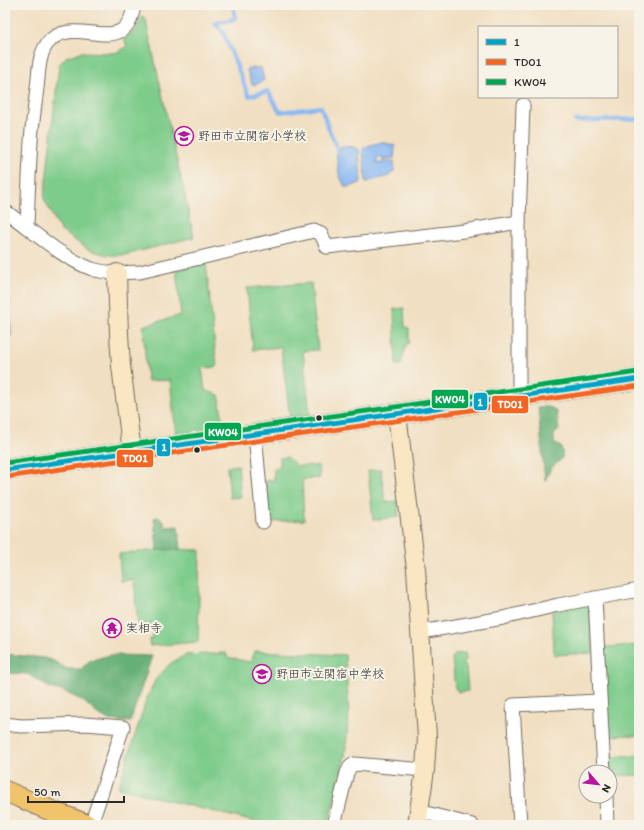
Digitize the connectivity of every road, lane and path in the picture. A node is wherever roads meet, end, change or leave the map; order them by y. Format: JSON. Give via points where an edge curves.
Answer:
{"nodes":[{"id":1,"x":134,"y":5,"type":"edge"},
{"id":2,"x":523,"y":106,"type":"dead end"},
{"id":3,"x":5,"y":211,"type":"edge"},
{"id":4,"x":519,"y":222,"type":"junction"},
{"id":5,"x":27,"y":227,"type":"junction"},
{"id":6,"x":118,"y":273,"type":"junction"},
{"id":7,"x":639,"y":379,"type":"edge"},
{"id":8,"x":519,"y":396,"type":"junction"},
{"id":9,"x":397,"y":414,"type":"junction"},
{"id":10,"x":255,"y":434,"type":"junction"},
{"id":11,"x":132,"y":452,"type":"junction"},
{"id":12,"x":5,"y":470,"type":"edge"},
{"id":13,"x":263,"y":522,"type":"dead end"},
{"id":14,"x":639,"y":590,"type":"edge"},
{"id":15,"x":595,"y":598,"type":"junction"},
{"id":16,"x":421,"y":632,"type":"junction"},
{"id":17,"x":600,"y":701,"type":"junction"},
{"id":18,"x":5,"y":724,"type":"edge"},
{"id":19,"x":604,"y":764,"type":"edge"},
{"id":20,"x":425,"y":770,"type":"junction"},
{"id":21,"x":5,"y":791,"type":"edge"},
{"id":22,"x":606,"y":804,"type":"edge"},
{"id":23,"x":418,"y":818,"type":"edge"},
{"id":24,"x":89,"y":825,"type":"edge"},
{"id":25,"x":334,"y":825,"type":"edge"},
{"id":26,"x":472,"y":825,"type":"edge"},
{"id":27,"x":520,"y":825,"type":"edge"},
{"id":28,"x":607,"y":825,"type":"edge"}],
"edges":[{"from":1,"to":5,"type":"street","via":[[132,15],[121,31],[109,35],[67,31],[53,37],[43,50],[31,141]]},
{"from":2,"to":4,"type":"street"},
{"from":3,"to":5,"type":"street"},
{"from":4,"to":6,"type":"street","via":[[327,247],[322,234],[314,231],[140,272]]},
{"from":4,"to":8,"type":"street"},
{"from":5,"to":6,"type":"street","via":[[76,262],[93,269]]},
{"from":6,"to":11,"type":"street","via":[[121,366]]},
{"from":7,"to":8,"type":"main road"},
{"from":8,"to":9,"type":"main road"},
{"from":9,"to":10,"type":"main road"},
{"from":9,"to":16,"type":"street"},
{"from":10,"to":11,"type":"main road"},
{"from":10,"to":13,"type":"street"},
{"from":11,"to":12,"type":"main road"},
{"from":14,"to":15,"type":"street"},
{"from":15,"to":16,"type":"street","via":[[504,618]]},
{"from":15,"to":17,"type":"street"},
{"from":16,"to":20,"type":"street","via":[[427,737]]},
{"from":17,"to":19,"type":"street"},
{"from":17,"to":27,"type":"street","via":[[513,706]]},
{"from":18,"to":24,"type":"street","via":[[85,724],[123,727]]},
{"from":20,"to":23,"type":"street"},
{"from":20,"to":25,"type":"street","via":[[354,764],[347,773]]},
{"from":21,"to":24,"type":"main road"},
{"from":22,"to":28,"type":"street"},
{"from":23,"to":26,"type":"street"}]}
